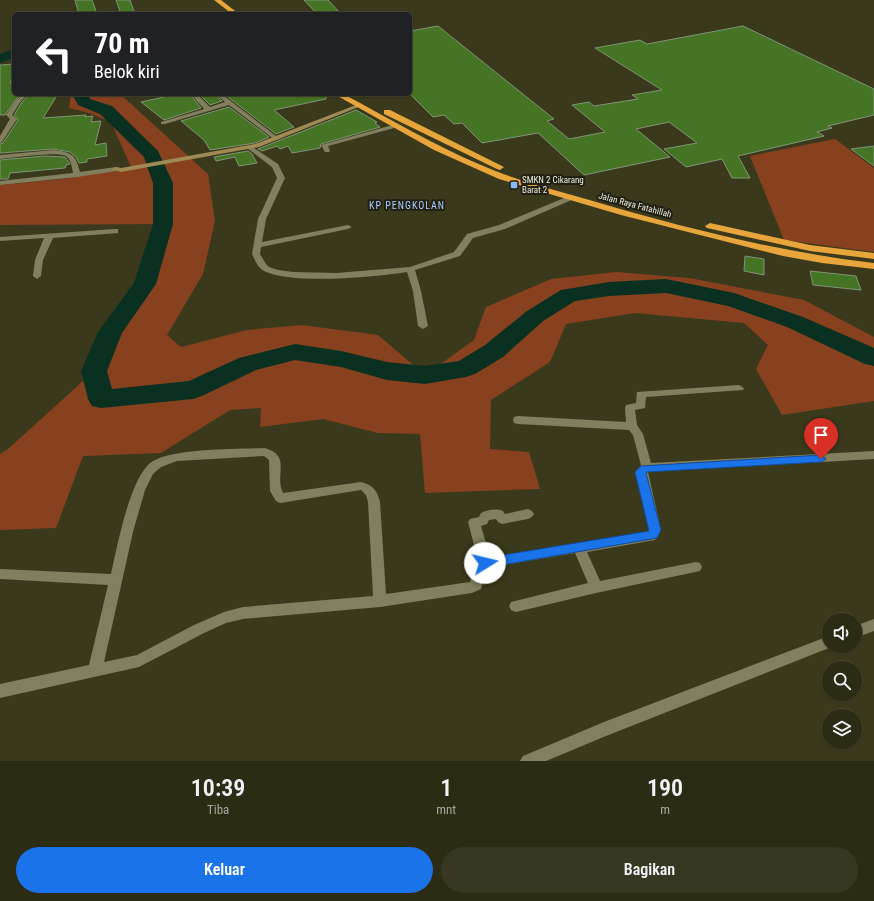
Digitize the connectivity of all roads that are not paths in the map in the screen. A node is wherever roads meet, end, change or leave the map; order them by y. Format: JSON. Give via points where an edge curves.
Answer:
{"nodes":[{"id":1,"x":215,"y":2,"type":"edge"},
{"id":2,"x":224,"y":12,"type":"edge"},
{"id":3,"x":232,"y":12,"type":"edge"},
{"id":4,"x":25,"y":96,"type":"edge"},
{"id":5,"x":196,"y":96,"type":"edge"},
{"id":6,"x":222,"y":96,"type":"dead end"},
{"id":7,"x":341,"y":96,"type":"edge"},
{"id":8,"x":357,"y":96,"type":"edge"},
{"id":9,"x":230,"y":103,"type":"junction"},
{"id":10,"x":358,"y":106,"type":"junction"},
{"id":11,"x":208,"y":109,"type":"junction"},
{"id":12,"x":0,"y":119,"type":"edge"},
{"id":13,"x":14,"y":119,"type":"junction"},
{"id":14,"x":163,"y":122,"type":"dead end"},
{"id":15,"x":396,"y":126,"type":"junction"},
{"id":16,"x":277,"y":139,"type":"junction"},
{"id":17,"x":0,"y":141,"type":"edge"},
{"id":18,"x":249,"y":148,"type":"junction"},
{"id":19,"x":328,"y":151,"type":"dead end"},
{"id":20,"x":0,"y":157,"type":"edge"},
{"id":21,"x":77,"y":175,"type":"junction"},
{"id":22,"x":0,"y":183,"type":"edge"},
{"id":23,"x":572,"y":198,"type":"junction"},
{"id":24,"x":348,"y":228,"type":"dead end"},
{"id":25,"x":115,"y":231,"type":"dead end"},
{"id":26,"x":50,"y":236,"type":"junction"},
{"id":27,"x":0,"y":239,"type":"edge"},
{"id":28,"x":258,"y":244,"type":"junction"},
{"id":29,"x":874,"y":256,"type":"edge"},
{"id":30,"x":874,"y":266,"type":"edge"},
{"id":31,"x":410,"y":269,"type":"junction"},
{"id":32,"x":37,"y":276,"type":"dead end"},
{"id":33,"x":423,"y":326,"type":"dead end"},
{"id":34,"x":739,"y":388,"type":"dead end"},
{"id":35,"x":518,"y":420,"type":"dead end"},
{"id":36,"x":632,"y":426,"type":"junction"},
{"id":37,"x":874,"y":455,"type":"edge"},
{"id":38,"x":648,"y":468,"type":"junction"},
{"id":39,"x":528,"y":514,"type":"dead end"},
{"id":40,"x":579,"y":548,"type":"junction"},
{"id":41,"x":485,"y":563,"type":"junction"},
{"id":42,"x":696,"y":568,"type":"dead end"},
{"id":43,"x":0,"y":574,"type":"edge"},
{"id":44,"x":115,"y":580,"type":"junction"},
{"id":45,"x":596,"y":587,"type":"junction"},
{"id":46,"x":380,"y":600,"type":"junction"},
{"id":47,"x":516,"y":606,"type":"dead end"},
{"id":48,"x":874,"y":625,"type":"edge"},
{"id":49,"x":862,"y":629,"type":"edge"},
{"id":50,"x":822,"y":645,"type":"edge"},
{"id":51,"x":95,"y":670,"type":"junction"},
{"id":52,"x":0,"y":691,"type":"edge"},
{"id":53,"x":528,"y":761,"type":"edge"}],
"edges":[{"from":1,"to":2,"type":"highway"},
{"from":1,"to":3,"type":"highway"},
{"from":4,"to":13,"type":"street","via":[[19,100],[9,115]]},
{"from":5,"to":11,"type":"street"},
{"from":6,"to":9,"type":"street"},
{"from":7,"to":10,"type":"highway","name":"Jalan Raya Fatahillah"},
{"from":8,"to":29,"type":"highway","name":"Jalan Raya Fatahillah","via":[[489,163],[530,178],[635,208],[781,243]]},
{"from":9,"to":11,"type":"street"},
{"from":9,"to":16,"type":"street"},
{"from":10,"to":15,"type":"highway","name":"Jalan Raya Fatahillah"},
{"from":10,"to":16,"type":"street"},
{"from":11,"to":14,"type":"street"},
{"from":12,"to":13,"type":"street"},
{"from":13,"to":17,"type":"street"},
{"from":15,"to":19,"type":"street","via":[[324,145]]},
{"from":15,"to":23,"type":"highway","name":"Jalan Raya Fatahillah","via":[[477,167]]},
{"from":16,"to":18,"type":"street"},
{"from":18,"to":21,"type":"street"},
{"from":18,"to":28,"type":"street","via":[[275,166],[281,178],[262,219]]},
{"from":20,"to":21,"type":"street","via":[[63,153],[73,159]]},
{"from":21,"to":22,"type":"street"},
{"from":23,"to":30,"type":"highway","name":"Jalan Raya Fatahillah","via":[[783,253]]},
{"from":23,"to":31,"type":"street","via":[[502,227],[470,236],[462,251],[457,254]]},
{"from":24,"to":28,"type":"street"},
{"from":25,"to":26,"type":"street"},
{"from":26,"to":27,"type":"street"},
{"from":26,"to":32,"type":"street","via":[[39,260]]},
{"from":28,"to":31,"type":"street","via":[[256,254],[261,263],[266,269],[277,273],[368,274]]},
{"from":31,"to":33,"type":"street"},
{"from":34,"to":36,"type":"street","via":[[641,394],[641,405],[630,408]]},
{"from":35,"to":36,"type":"street"},
{"from":36,"to":38,"type":"street","via":[[638,434]]},
{"from":37,"to":38,"type":"street"},
{"from":38,"to":40,"type":"street","via":[[641,472],[655,533],[651,536]]},
{"from":39,"to":41,"type":"street","via":[[502,519],[499,514],[485,516],[484,521],[474,522]]},
{"from":40,"to":41,"type":"street"},
{"from":40,"to":45,"type":"street"},
{"from":41,"to":46,"type":"street","via":[[480,565],[478,581],[472,587]]},
{"from":42,"to":45,"type":"street"},
{"from":43,"to":44,"type":"street"},
{"from":44,"to":46,"type":"street","via":[[139,490],[149,471],[157,464],[176,457],[265,452],[275,459],[276,491],[280,498],[360,486],[370,490],[374,502]]},
{"from":44,"to":51,"type":"street"},
{"from":45,"to":47,"type":"street"},
{"from":46,"to":51,"type":"street","via":[[243,613],[199,629],[139,661]]},
{"from":48,"to":49,"type":"street"},
{"from":50,"to":53,"type":"street"},
{"from":51,"to":52,"type":"street"}]}
